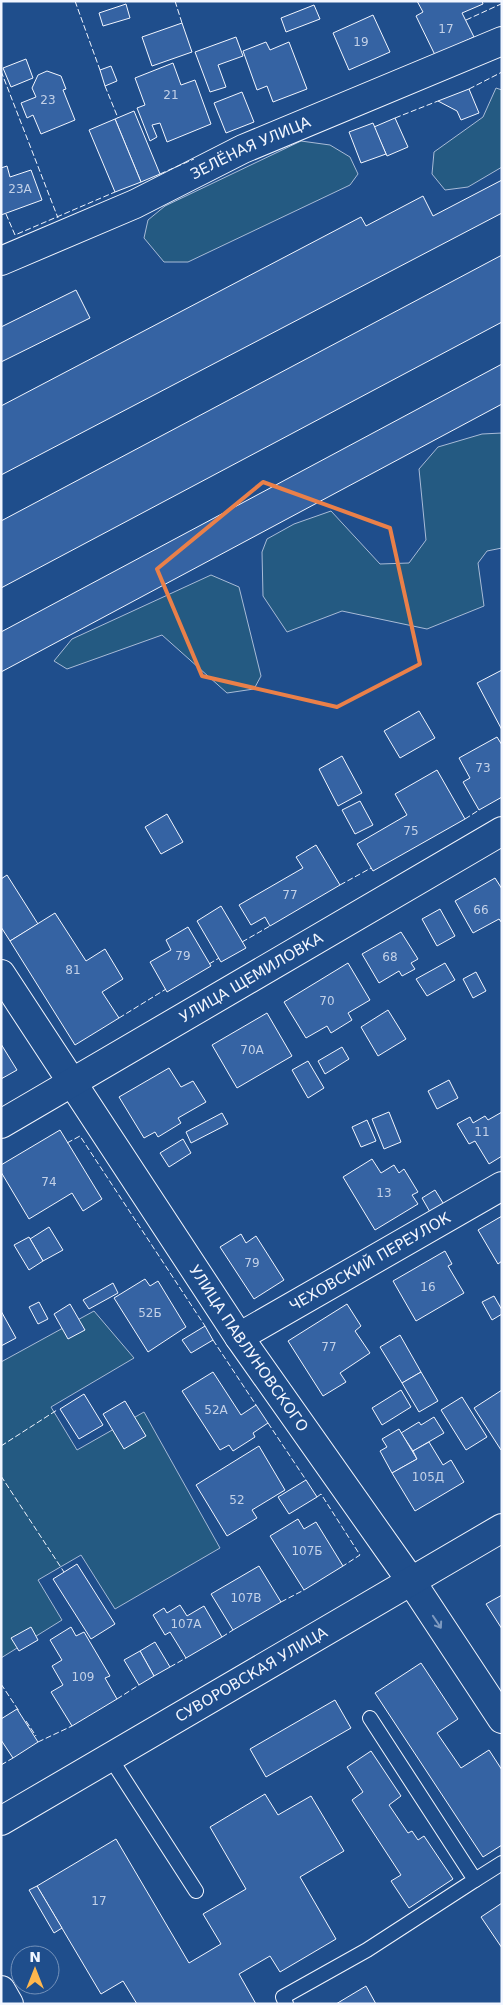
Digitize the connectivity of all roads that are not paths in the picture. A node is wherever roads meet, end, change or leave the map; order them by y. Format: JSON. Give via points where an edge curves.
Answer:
{"nodes":[{"id":1,"x":502,"y":41,"type":"edge"},
{"id":2,"x":1,"y":261,"type":"edge"},
{"id":3,"x":502,"y":831,"type":"edge"},
{"id":4,"x":1,"y":974,"type":"edge"},
{"id":5,"x":72,"y":1082,"type":"junction"},
{"id":6,"x":1,"y":1124,"type":"edge"},
{"id":7,"x":502,"y":1186,"type":"edge"},
{"id":8,"x":239,"y":1337,"type":"junction"},
{"id":9,"x":502,"y":1528,"type":"edge"},
{"id":10,"x":411,"y":1581,"type":"junction"},
{"id":11,"x":370,"y":1718,"type":"dead end"},
{"id":12,"x":502,"y":1718,"type":"edge"},
{"id":13,"x":111,"y":1758,"type":"junction"},
{"id":14,"x":1,"y":1821,"type":"edge"},
{"id":15,"x":502,"y":1863,"type":"edge"},
{"id":16,"x":475,"y":1880,"type":"junction"},
{"id":17,"x":196,"y":1891,"type":"dead end"},
{"id":18,"x":1,"y":1990,"type":"edge"},
{"id":19,"x":9,"y":2004,"type":"edge"},
{"id":20,"x":286,"y":2004,"type":"edge"}],
"edges":[{"from":1,"to":2,"type":"street","name":"ЗЕЛЁНАЯ УЛИЦА","via":[[243,149],[135,204]]},
{"from":3,"to":5,"type":"street","name":"УЛИЦА ЩЕМИЛОВКА"},
{"from":4,"to":5,"type":"street","name":"УЛИЦА ПАВЛУНОВСКОГО"},
{"from":5,"to":6,"type":"street","name":"УЛИЦА ЩЕМИЛОВКА"},
{"from":5,"to":8,"type":"street","name":"УЛИЦА ПАВЛУНОВСКОГО"},
{"from":7,"to":8,"type":"street","name":"ЧЕХОВСКИЙ ПЕРЕУЛОК"},
{"from":8,"to":10,"type":"street","name":"УЛИЦА ПАВЛУНОВСКОГО"},
{"from":9,"to":10,"type":"street","name":"СУВОРОВСКАЯ УЛИЦА"},
{"from":10,"to":12,"type":"street","name":"УЛИЦА ПАВЛУНОВСКОГО","one_way":true},
{"from":10,"to":13,"type":"street","name":"СУВОРОВСКАЯ УЛИЦА"},
{"from":11,"to":16,"type":"lane"},
{"from":13,"to":14,"type":"street","name":"СУВОРОВСКАЯ УЛИЦА"},
{"from":13,"to":17,"type":"lane"},
{"from":15,"to":16,"type":"lane"},
{"from":16,"to":20,"type":"lane","via":[[367,1950],[283,1997]]},
{"from":18,"to":19,"type":"street"}]}
